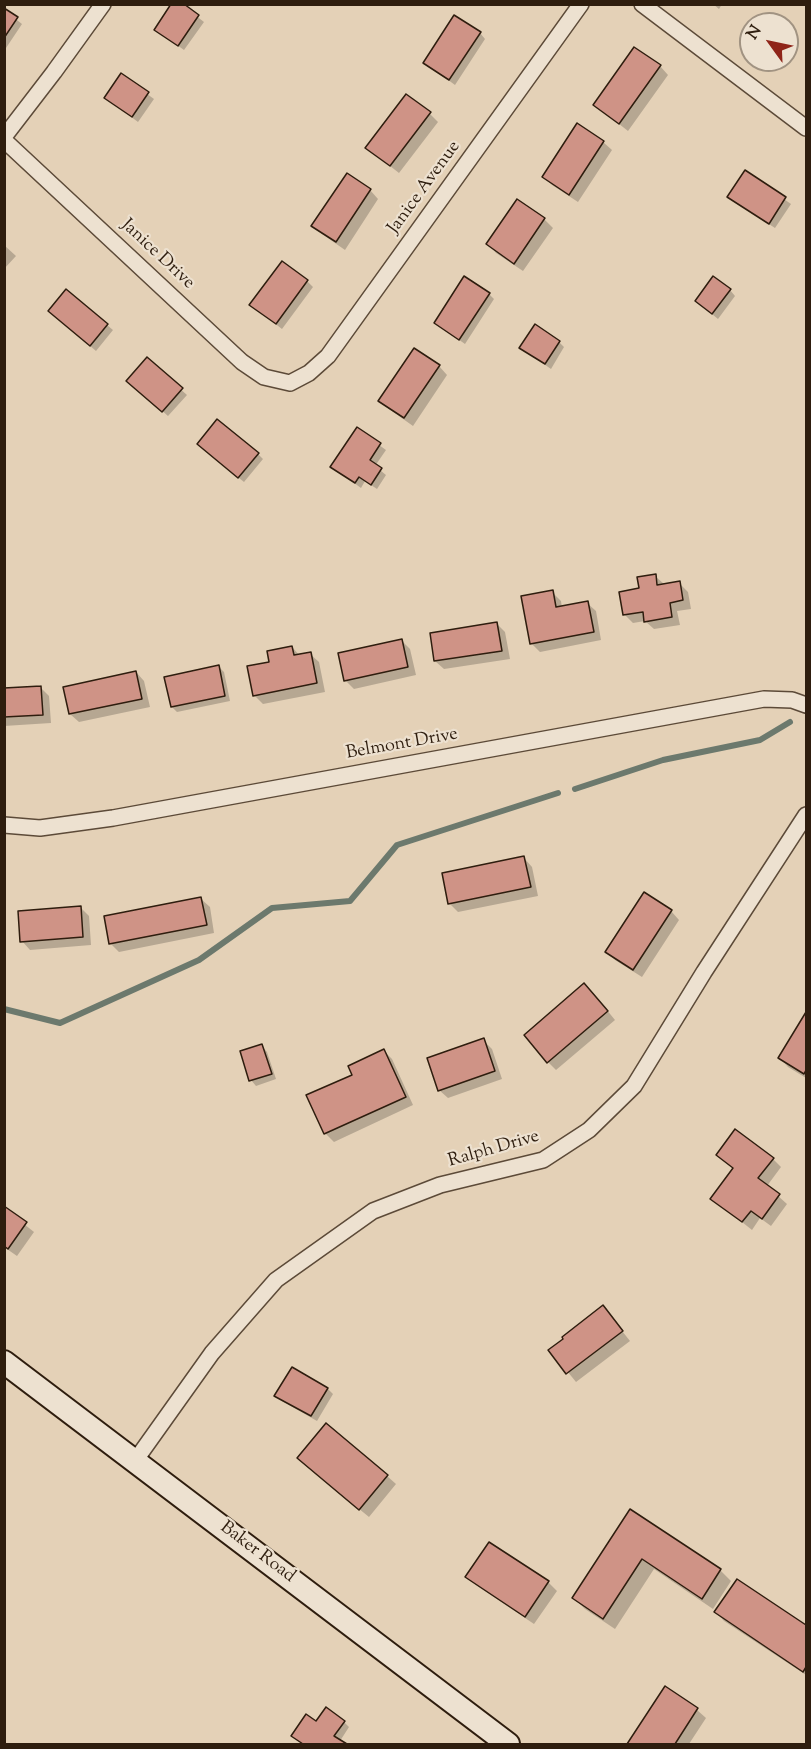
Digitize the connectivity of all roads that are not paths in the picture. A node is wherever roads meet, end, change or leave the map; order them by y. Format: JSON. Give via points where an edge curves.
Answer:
{"nodes":[{"id":1,"x":103,"y":4,"type":"edge"},
{"id":2,"x":581,"y":4,"type":"edge"},
{"id":3,"x":642,"y":4,"type":"edge"},
{"id":4,"x":807,"y":128,"type":"edge"},
{"id":5,"x":4,"y":139,"type":"edge"},
{"id":6,"x":290,"y":383,"type":"joint"},
{"id":7,"x":807,"y":705,"type":"edge"},
{"id":8,"x":807,"y":816,"type":"edge"},
{"id":9,"x":4,"y":825,"type":"edge"},
{"id":10,"x":4,"y":1362,"type":"edge"},
{"id":11,"x":135,"y":1461,"type":"junction"},
{"id":12,"x":508,"y":1744,"type":"edge"}],
"edges":[{"from":1,"to":5,"type":"street"},
{"from":2,"to":6,"type":"street","name":"Janice Avenue","via":[[328,356]]},
{"from":3,"to":4,"type":"street"},
{"from":5,"to":6,"type":"street","name":"Janice Drive","via":[[242,362],[264,377]]},
{"from":7,"to":9,"type":"street","name":"Belmont Drive","via":[[764,699],[113,818],[40,828]]},
{"from":8,"to":11,"type":"street","name":"Ralph Drive","via":[[634,1086],[589,1130],[543,1160],[440,1185],[373,1211],[276,1280],[212,1353]]},
{"from":10,"to":11,"type":"street","name":"Baker Road"},
{"from":11,"to":12,"type":"street","name":"Baker Road"}]}
